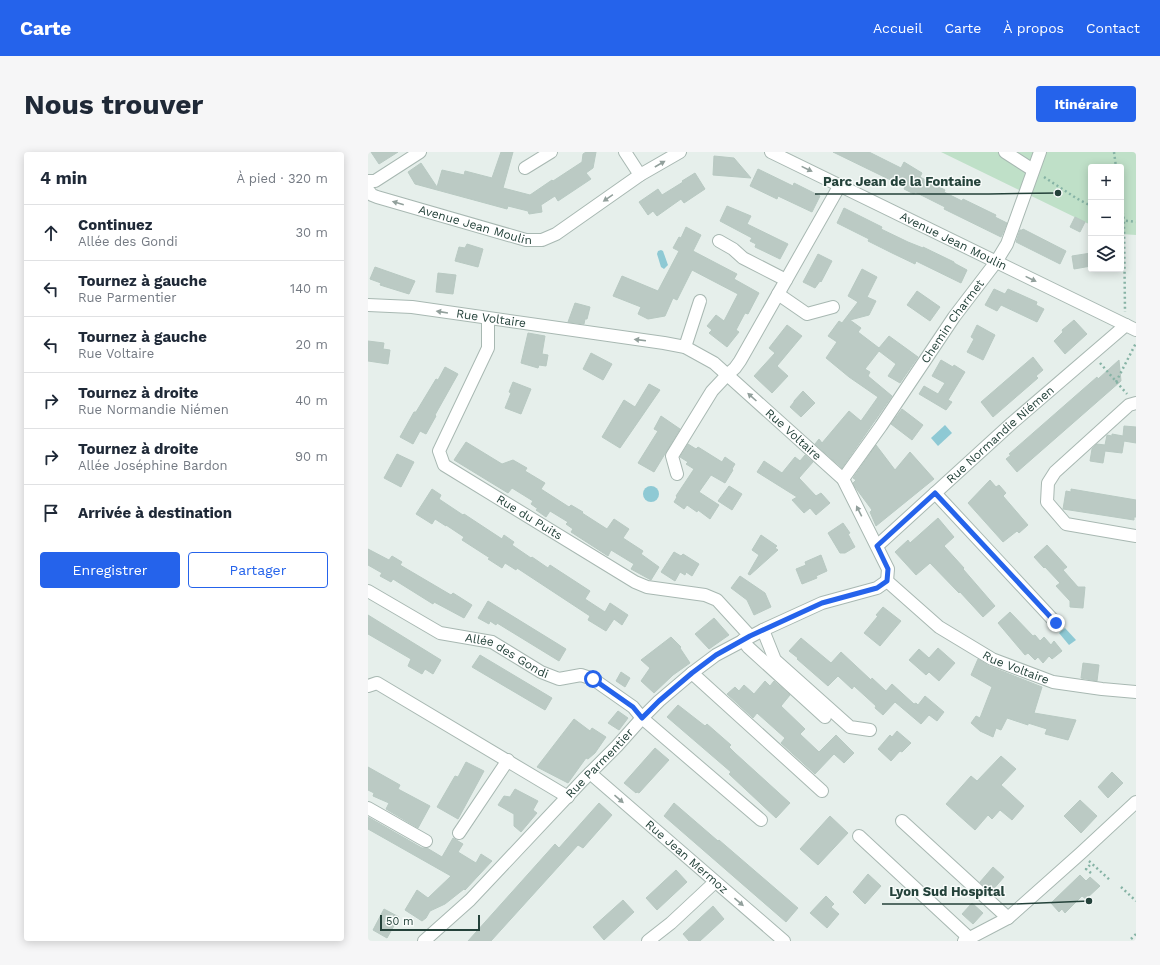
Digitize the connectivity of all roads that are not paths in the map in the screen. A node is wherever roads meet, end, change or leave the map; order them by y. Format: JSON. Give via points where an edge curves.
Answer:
{"nodes":[{"id":1,"x":420,"y":152,"type":"edge"},
{"id":2,"x":550,"y":152,"type":"edge"},
{"id":3,"x":625,"y":152,"type":"edge"},
{"id":4,"x":680,"y":152,"type":"edge"},
{"id":5,"x":771,"y":152,"type":"edge"},
{"id":6,"x":1005,"y":152,"type":"edge"},
{"id":7,"x":1040,"y":152,"type":"edge"},
{"id":8,"x":525,"y":168,"type":"dead end"},
{"id":9,"x":1033,"y":170,"type":"junction"},
{"id":10,"x":640,"y":175,"type":"junction"},
{"id":11,"x":368,"y":181,"type":"edge"},
{"id":12,"x":840,"y":185,"type":"junction"},
{"id":13,"x":369,"y":194,"type":"edge"},
{"id":14,"x":719,"y":241,"type":"dead end"},
{"id":15,"x":996,"y":262,"type":"junction"},
{"id":16,"x":786,"y":280,"type":"junction"},
{"id":17,"x":778,"y":294,"type":"junction"},
{"id":18,"x":700,"y":301,"type":"dead end"},
{"id":19,"x":368,"y":305,"type":"edge"},
{"id":20,"x":833,"y":307,"type":"dead end"},
{"id":21,"x":488,"y":319,"type":"junction"},
{"id":22,"x":1131,"y":328,"type":"edge"},
{"id":23,"x":685,"y":347,"type":"junction"},
{"id":24,"x":727,"y":375,"type":"junction"},
{"id":25,"x":1136,"y":403,"type":"edge"},
{"id":26,"x":677,"y":474,"type":"dead end"},
{"id":27,"x":843,"y":479,"type":"junction"},
{"id":28,"x":935,"y":493,"type":"junction"},
{"id":29,"x":1136,"y":536,"type":"edge"},
{"id":30,"x":877,"y":546,"type":"junction"},
{"id":31,"x":887,"y":581,"type":"junction"},
{"id":32,"x":368,"y":591,"type":"edge"},
{"id":33,"x":1056,"y":623,"type":"dead end"},
{"id":34,"x":763,"y":630,"type":"junction"},
{"id":35,"x":747,"y":638,"type":"junction"},
{"id":36,"x":692,"y":673,"type":"junction"},
{"id":37,"x":368,"y":686,"type":"edge"},
{"id":38,"x":1136,"y":692,"type":"edge"},
{"id":39,"x":825,"y":717,"type":"dead end"},
{"id":40,"x":642,"y":718,"type":"junction"},
{"id":41,"x":870,"y":730,"type":"dead end"},
{"id":42,"x":508,"y":760,"type":"junction"},
{"id":43,"x":590,"y":773,"type":"junction"},
{"id":44,"x":822,"y":791,"type":"dead end"},
{"id":45,"x":568,"y":797,"type":"junction"},
{"id":46,"x":1136,"y":802,"type":"edge"},
{"id":47,"x":368,"y":808,"type":"edge"},
{"id":48,"x":761,"y":820,"type":"dead end"},
{"id":49,"x":902,"y":821,"type":"dead end"},
{"id":50,"x":459,"y":833,"type":"dead end"},
{"id":51,"x":859,"y":836,"type":"dead end"},
{"id":52,"x":426,"y":841,"type":"dead end"},
{"id":53,"x":715,"y":882,"type":"junction"},
{"id":54,"x":1008,"y":918,"type":"junction"},
{"id":55,"x":967,"y":940,"type":"edge"},
{"id":56,"x":424,"y":941,"type":"edge"},
{"id":57,"x":648,"y":941,"type":"edge"},
{"id":58,"x":784,"y":941,"type":"edge"}],
"edges":[{"from":1,"to":11,"type":"street","via":[[375,181]]},
{"from":2,"to":8,"type":"street"},
{"from":3,"to":10,"type":"street"},
{"from":10,"to":4,"type":"street","name":"Avenue Jean Moulin","one_way":true},
{"from":5,"to":12,"type":"street","name":"Avenue Jean Moulin","one_way":true},
{"from":6,"to":9,"type":"street"},
{"from":7,"to":9,"type":"street","name":"Chemin Charmet"},
{"from":9,"to":15,"type":"street","name":"Chemin Charmet","via":[[1009,239]]},
{"from":10,"to":13,"type":"street","name":"Avenue Jean Moulin","one_way":true,"via":[[556,234],[542,240],[526,240]]},
{"from":12,"to":15,"type":"street","name":"Avenue Jean Moulin"},
{"from":12,"to":16,"type":"street"},
{"from":14,"to":16,"type":"street","via":[[743,258]]},
{"from":15,"to":22,"type":"street","name":"Avenue Jean Moulin","one_way":true},
{"from":15,"to":27,"type":"street","name":"Chemin Charmet","via":[[954,317]]},
{"from":16,"to":17,"type":"street"},
{"from":17,"to":20,"type":"street","via":[[807,314]]},
{"from":17,"to":24,"type":"street","via":[[740,361]]},
{"from":18,"to":23,"type":"street"},
{"from":21,"to":19,"type":"street","name":"Rue Voltaire","one_way":true,"via":[[412,308]]},
{"from":23,"to":21,"type":"street","name":"Rue Voltaire","one_way":true},
{"from":21,"to":35,"type":"street","name":"Rue du Puits","via":[[488,348],[439,451],[444,465],[635,582],[648,587],[705,595],[717,600]]},
{"from":22,"to":28,"type":"street","name":"Rue Normandie Niémen","via":[[1092,354]]},
{"from":23,"to":24,"type":"street","name":"Rue Voltaire","via":[[714,363]]},
{"from":24,"to":26,"type":"street","via":[[712,391],[672,456]]},
{"from":27,"to":24,"type":"street","name":"Rue Voltaire","one_way":true},
{"from":25,"to":29,"type":"street","via":[[1129,405],[1055,472],[1048,483],[1047,502],[1066,524]]},
{"from":30,"to":27,"type":"street","name":"Rue Voltaire","one_way":true},
{"from":28,"to":30,"type":"street","name":"Rue Normandie Niémen"},
{"from":28,"to":33,"type":"street"},
{"from":30,"to":31,"type":"street","name":"Rue Voltaire","via":[[888,569]]},
{"from":31,"to":34,"type":"street","name":"Rue Parmentier","via":[[877,588],[822,603]]},
{"from":31,"to":38,"type":"street","name":"Rue Voltaire","via":[[939,627],[992,659],[1053,682]]},
{"from":32,"to":40,"type":"street","name":"Allée des Gondi","via":[[440,633],[492,642],[541,672],[559,679],[581,675],[593,679],[633,707]]},
{"from":34,"to":35,"type":"street","name":"Rue Parmentier"},
{"from":34,"to":41,"type":"street","via":[[774,660],[850,727]]},
{"from":35,"to":36,"type":"street","name":"Rue Parmentier","via":[[716,655]]},
{"from":35,"to":39,"type":"street","name":"Rue du Puits","via":[[748,647]]},
{"from":36,"to":40,"type":"street","name":"Rue Parmentier"},
{"from":36,"to":44,"type":"street"},
{"from":37,"to":42,"type":"street","via":[[377,683]]},
{"from":40,"to":43,"type":"street","name":"Rue Parmentier"},
{"from":40,"to":48,"type":"street","name":"Allée des Gondi"},
{"from":42,"to":45,"type":"street"},
{"from":42,"to":50,"type":"street"},
{"from":43,"to":45,"type":"street","name":"Rue Parmentier"},
{"from":43,"to":53,"type":"street","name":"Rue Jean Mermoz","one_way":true},
{"from":45,"to":56,"type":"street","name":"Rue Parmentier","via":[[470,900]]},
{"from":46,"to":54,"type":"street"},
{"from":47,"to":52,"type":"street"},
{"from":49,"to":54,"type":"street"},
{"from":51,"to":55,"type":"street"},
{"from":53,"to":57,"type":"street"},
{"from":53,"to":58,"type":"street","name":"Rue Jean Mermoz","one_way":true},
{"from":54,"to":55,"type":"street"}]}
